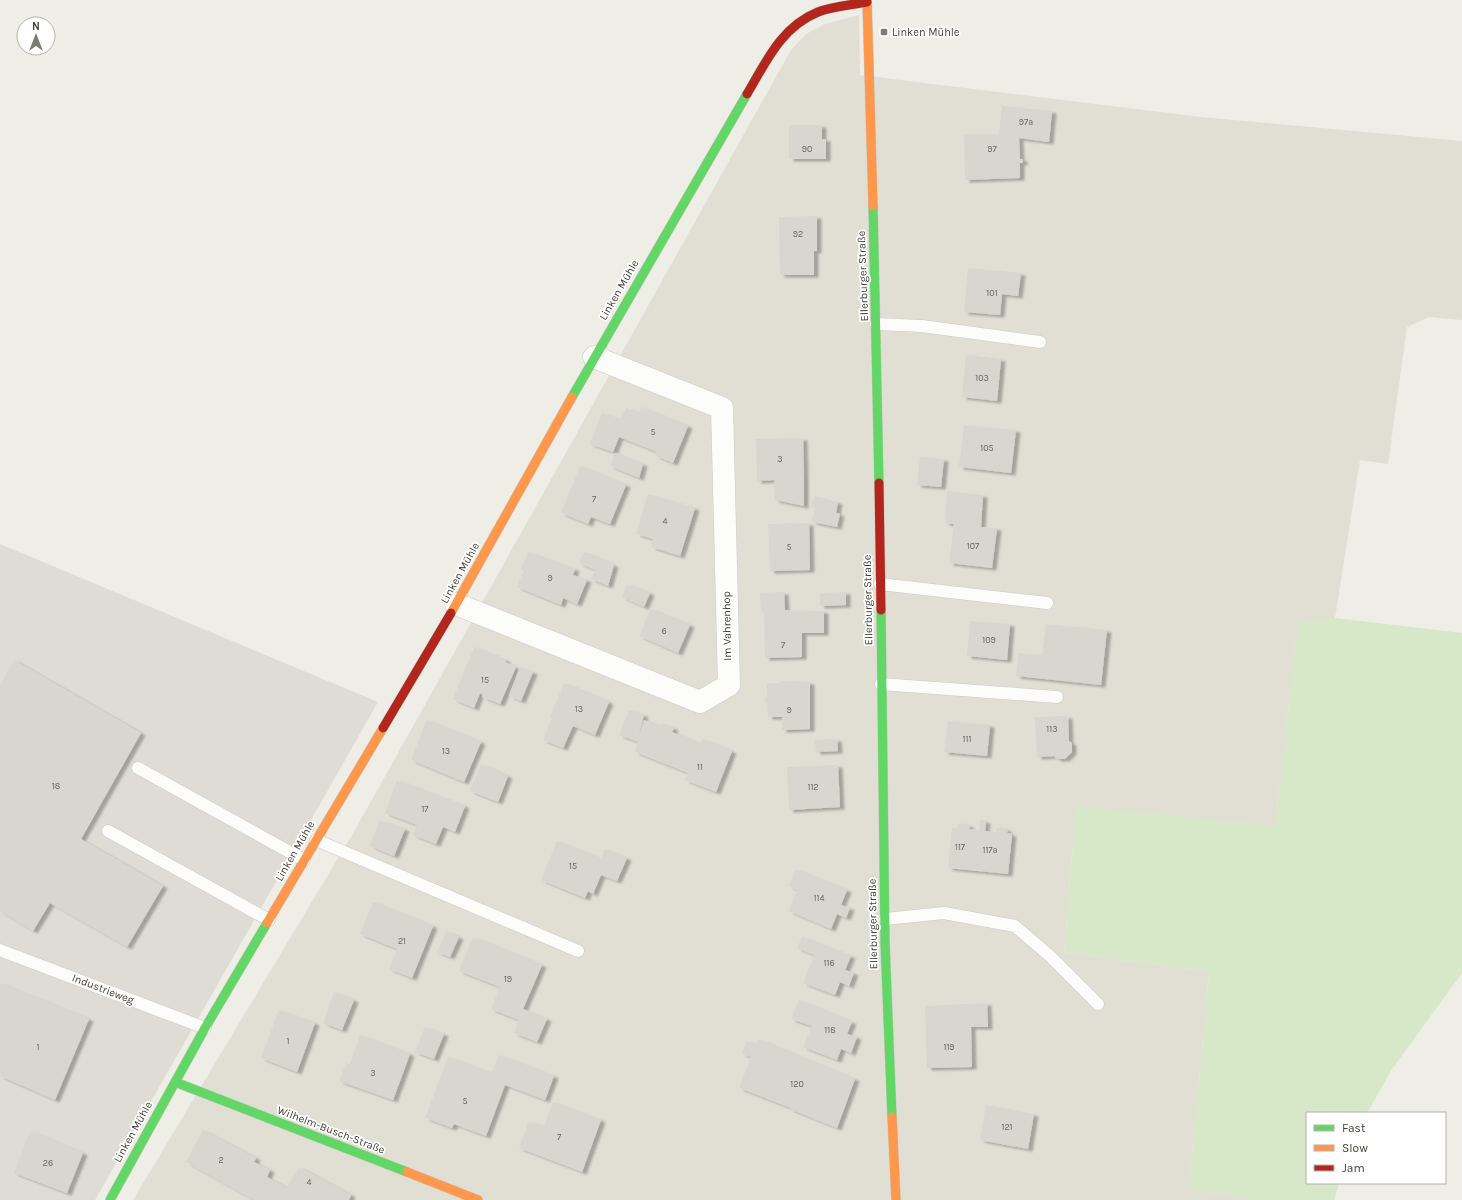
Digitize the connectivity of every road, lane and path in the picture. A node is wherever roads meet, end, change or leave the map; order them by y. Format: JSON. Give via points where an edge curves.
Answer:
{"nodes":[{"id":1,"x":867,"y":1,"type":"edge"},
{"id":2,"x":876,"y":324,"type":"junction"},
{"id":3,"x":1040,"y":342,"type":"dead end"},
{"id":4,"x":594,"y":357,"type":"junction"},
{"id":5,"x":880,"y":584,"type":"junction"},
{"id":6,"x":1047,"y":603,"type":"dead end"},
{"id":7,"x":456,"y":604,"type":"junction"},
{"id":8,"x":881,"y":684,"type":"junction"},
{"id":9,"x":1057,"y":697,"type":"dead end"},
{"id":10,"x":138,"y":768,"type":"dead end"},
{"id":11,"x":108,"y":831,"type":"dead end"},
{"id":12,"x":316,"y":840,"type":"junction"},
{"id":13,"x":304,"y":860,"type":"junction"},
{"id":14,"x":885,"y":919,"type":"junction"},
{"id":15,"x":269,"y":920,"type":"junction"},
{"id":16,"x":0,"y":950,"type":"edge"},
{"id":17,"x":578,"y":951,"type":"dead end"},
{"id":18,"x":1098,"y":1004,"type":"dead end"},
{"id":19,"x":205,"y":1028,"type":"junction"},
{"id":20,"x":175,"y":1082,"type":"junction"},
{"id":21,"x":110,"y":1200,"type":"edge"},
{"id":22,"x":478,"y":1200,"type":"edge"},
{"id":23,"x":896,"y":1200,"type":"edge"}],
"edges":[{"from":1,"to":2,"type":"street","name":"Ellerburger Straße"},
{"from":1,"to":4,"type":"street","name":"Linken Mühle","via":[[819,12],[795,25],[777,43]]},
{"from":2,"to":3,"type":"lane","via":[[922,326]]},
{"from":2,"to":5,"type":"street","name":"Ellerburger Straße"},
{"from":4,"to":7,"type":"street","name":"Linken Mühle"},
{"from":4,"to":7,"type":"street","name":"Im Vahrenhop","via":[[722,408],[729,685],[700,702]]},
{"from":5,"to":6,"type":"lane"},
{"from":5,"to":8,"type":"street","name":"Ellerburger Straße"},
{"from":7,"to":12,"type":"street","name":"Linken Mühle"},
{"from":8,"to":9,"type":"lane"},
{"from":8,"to":14,"type":"street","name":"Ellerburger Straße"},
{"from":10,"to":13,"type":"lane"},
{"from":11,"to":15,"type":"lane"},
{"from":12,"to":13,"type":"street","name":"Linken Mühle"},
{"from":12,"to":17,"type":"lane"},
{"from":13,"to":15,"type":"street","name":"Linken Mühle"},
{"from":14,"to":18,"type":"lane","via":[[944,913],[1015,926],[1052,957]]},
{"from":14,"to":23,"type":"street","name":"Ellerburger Straße"},
{"from":15,"to":19,"type":"street","name":"Linken Mühle"},
{"from":16,"to":19,"type":"lane","name":"Industrieweg"},
{"from":19,"to":20,"type":"street","name":"Linken Mühle"},
{"from":20,"to":21,"type":"street","name":"Linken Mühle"},
{"from":20,"to":22,"type":"street","name":"Wilhelm-Busch-Straße"}]}
